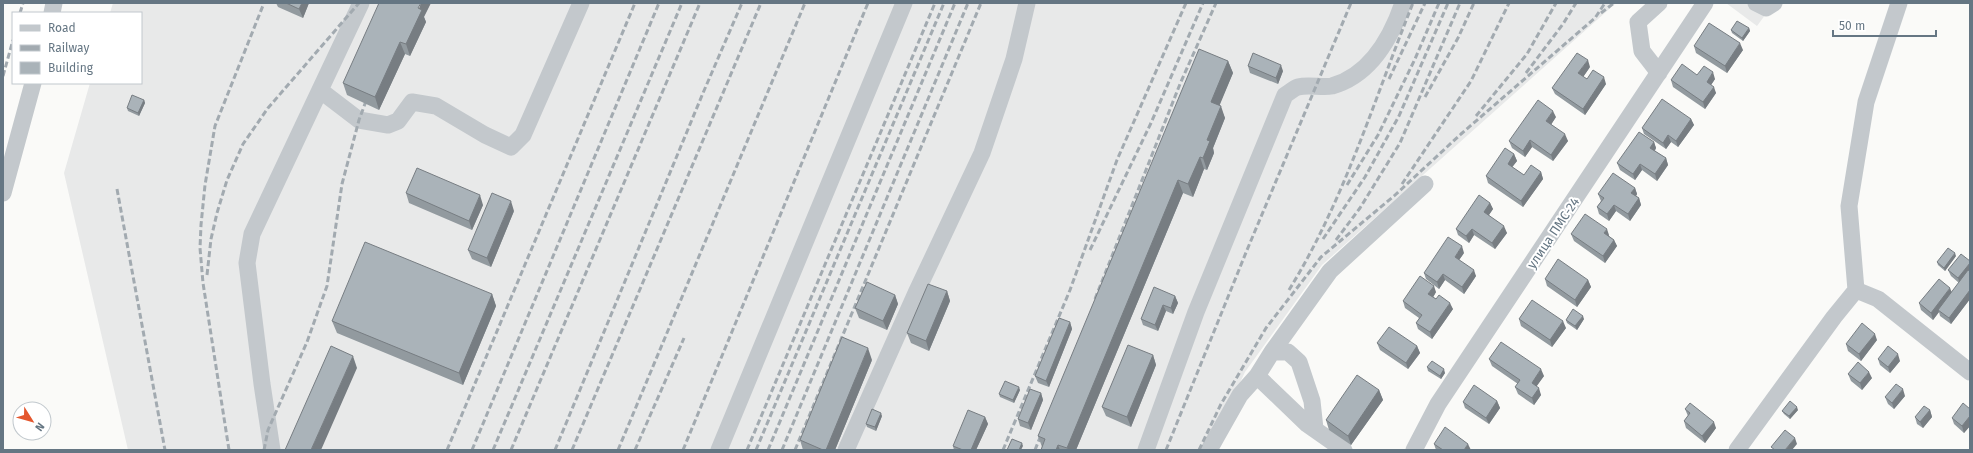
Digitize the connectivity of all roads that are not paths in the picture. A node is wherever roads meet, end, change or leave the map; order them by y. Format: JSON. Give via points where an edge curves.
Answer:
{"nodes":[{"id":1,"x":361,"y":3,"type":"edge"},
{"id":2,"x":581,"y":3,"type":"edge"},
{"id":3,"x":904,"y":3,"type":"edge"},
{"id":4,"x":1027,"y":3,"type":"edge"},
{"id":5,"x":1403,"y":3,"type":"edge"},
{"id":6,"x":1659,"y":3,"type":"edge"},
{"id":7,"x":1705,"y":3,"type":"edge"},
{"id":8,"x":1756,"y":3,"type":"edge"},
{"id":9,"x":1774,"y":3,"type":"edge"},
{"id":10,"x":1899,"y":3,"type":"edge"},
{"id":11,"x":1659,"y":73,"type":"junction"},
{"id":12,"x":33,"y":84,"type":"edge"},
{"id":13,"x":322,"y":91,"type":"junction"},
{"id":14,"x":1425,"y":184,"type":"dead end"},
{"id":15,"x":3,"y":193,"type":"edge"},
{"id":16,"x":1856,"y":290,"type":"junction"},
{"id":17,"x":1272,"y":352,"type":"junction"},
{"id":18,"x":1970,"y":372,"type":"edge"},
{"id":19,"x":1257,"y":376,"type":"junction"},
{"id":20,"x":1315,"y":429,"type":"junction"},
{"id":21,"x":272,"y":450,"type":"edge"},
{"id":22,"x":719,"y":450,"type":"edge"},
{"id":23,"x":846,"y":450,"type":"edge"},
{"id":24,"x":1146,"y":450,"type":"edge"},
{"id":25,"x":1209,"y":450,"type":"edge"},
{"id":26,"x":1344,"y":450,"type":"edge"},
{"id":27,"x":1414,"y":450,"type":"edge"},
{"id":28,"x":1737,"y":450,"type":"edge"}],
"edges":[{"from":1,"to":13,"type":"street"},
{"from":2,"to":13,"type":"street","via":[[524,135],[511,147],[436,106],[412,102],[398,121],[388,125],[359,120]]},
{"from":3,"to":22,"type":"street"},
{"from":4,"to":23,"type":"street","via":[[1014,59],[982,153]]},
{"from":5,"to":24,"type":"street","via":[[1395,27],[1380,52],[1353,76],[1331,86],[1298,87],[1285,95],[1196,312]]},
{"from":6,"to":11,"type":"street","via":[[1638,22],[1642,51]]},
{"from":7,"to":11,"type":"street","name":"улица ПМС-24"},
{"from":8,"to":9,"type":"street","via":[[1766,8]]},
{"from":10,"to":16,"type":"street","via":[[1866,102],[1850,198]]},
{"from":11,"to":27,"type":"street","name":"улица ПМС-24","via":[[1438,404]]},
{"from":12,"to":15,"type":"street"},
{"from":13,"to":21,"type":"street","via":[[252,234],[247,263]]},
{"from":14,"to":17,"type":"street","via":[[1330,271]]},
{"from":16,"to":18,"type":"street","via":[[1878,299]]},
{"from":16,"to":28,"type":"street"},
{"from":17,"to":19,"type":"street"},
{"from":17,"to":20,"type":"street","via":[[1288,352],[1299,362],[1312,401]]},
{"from":19,"to":20,"type":"street"},
{"from":19,"to":25,"type":"street","via":[[1240,395]]},
{"from":20,"to":26,"type":"street"}]}
